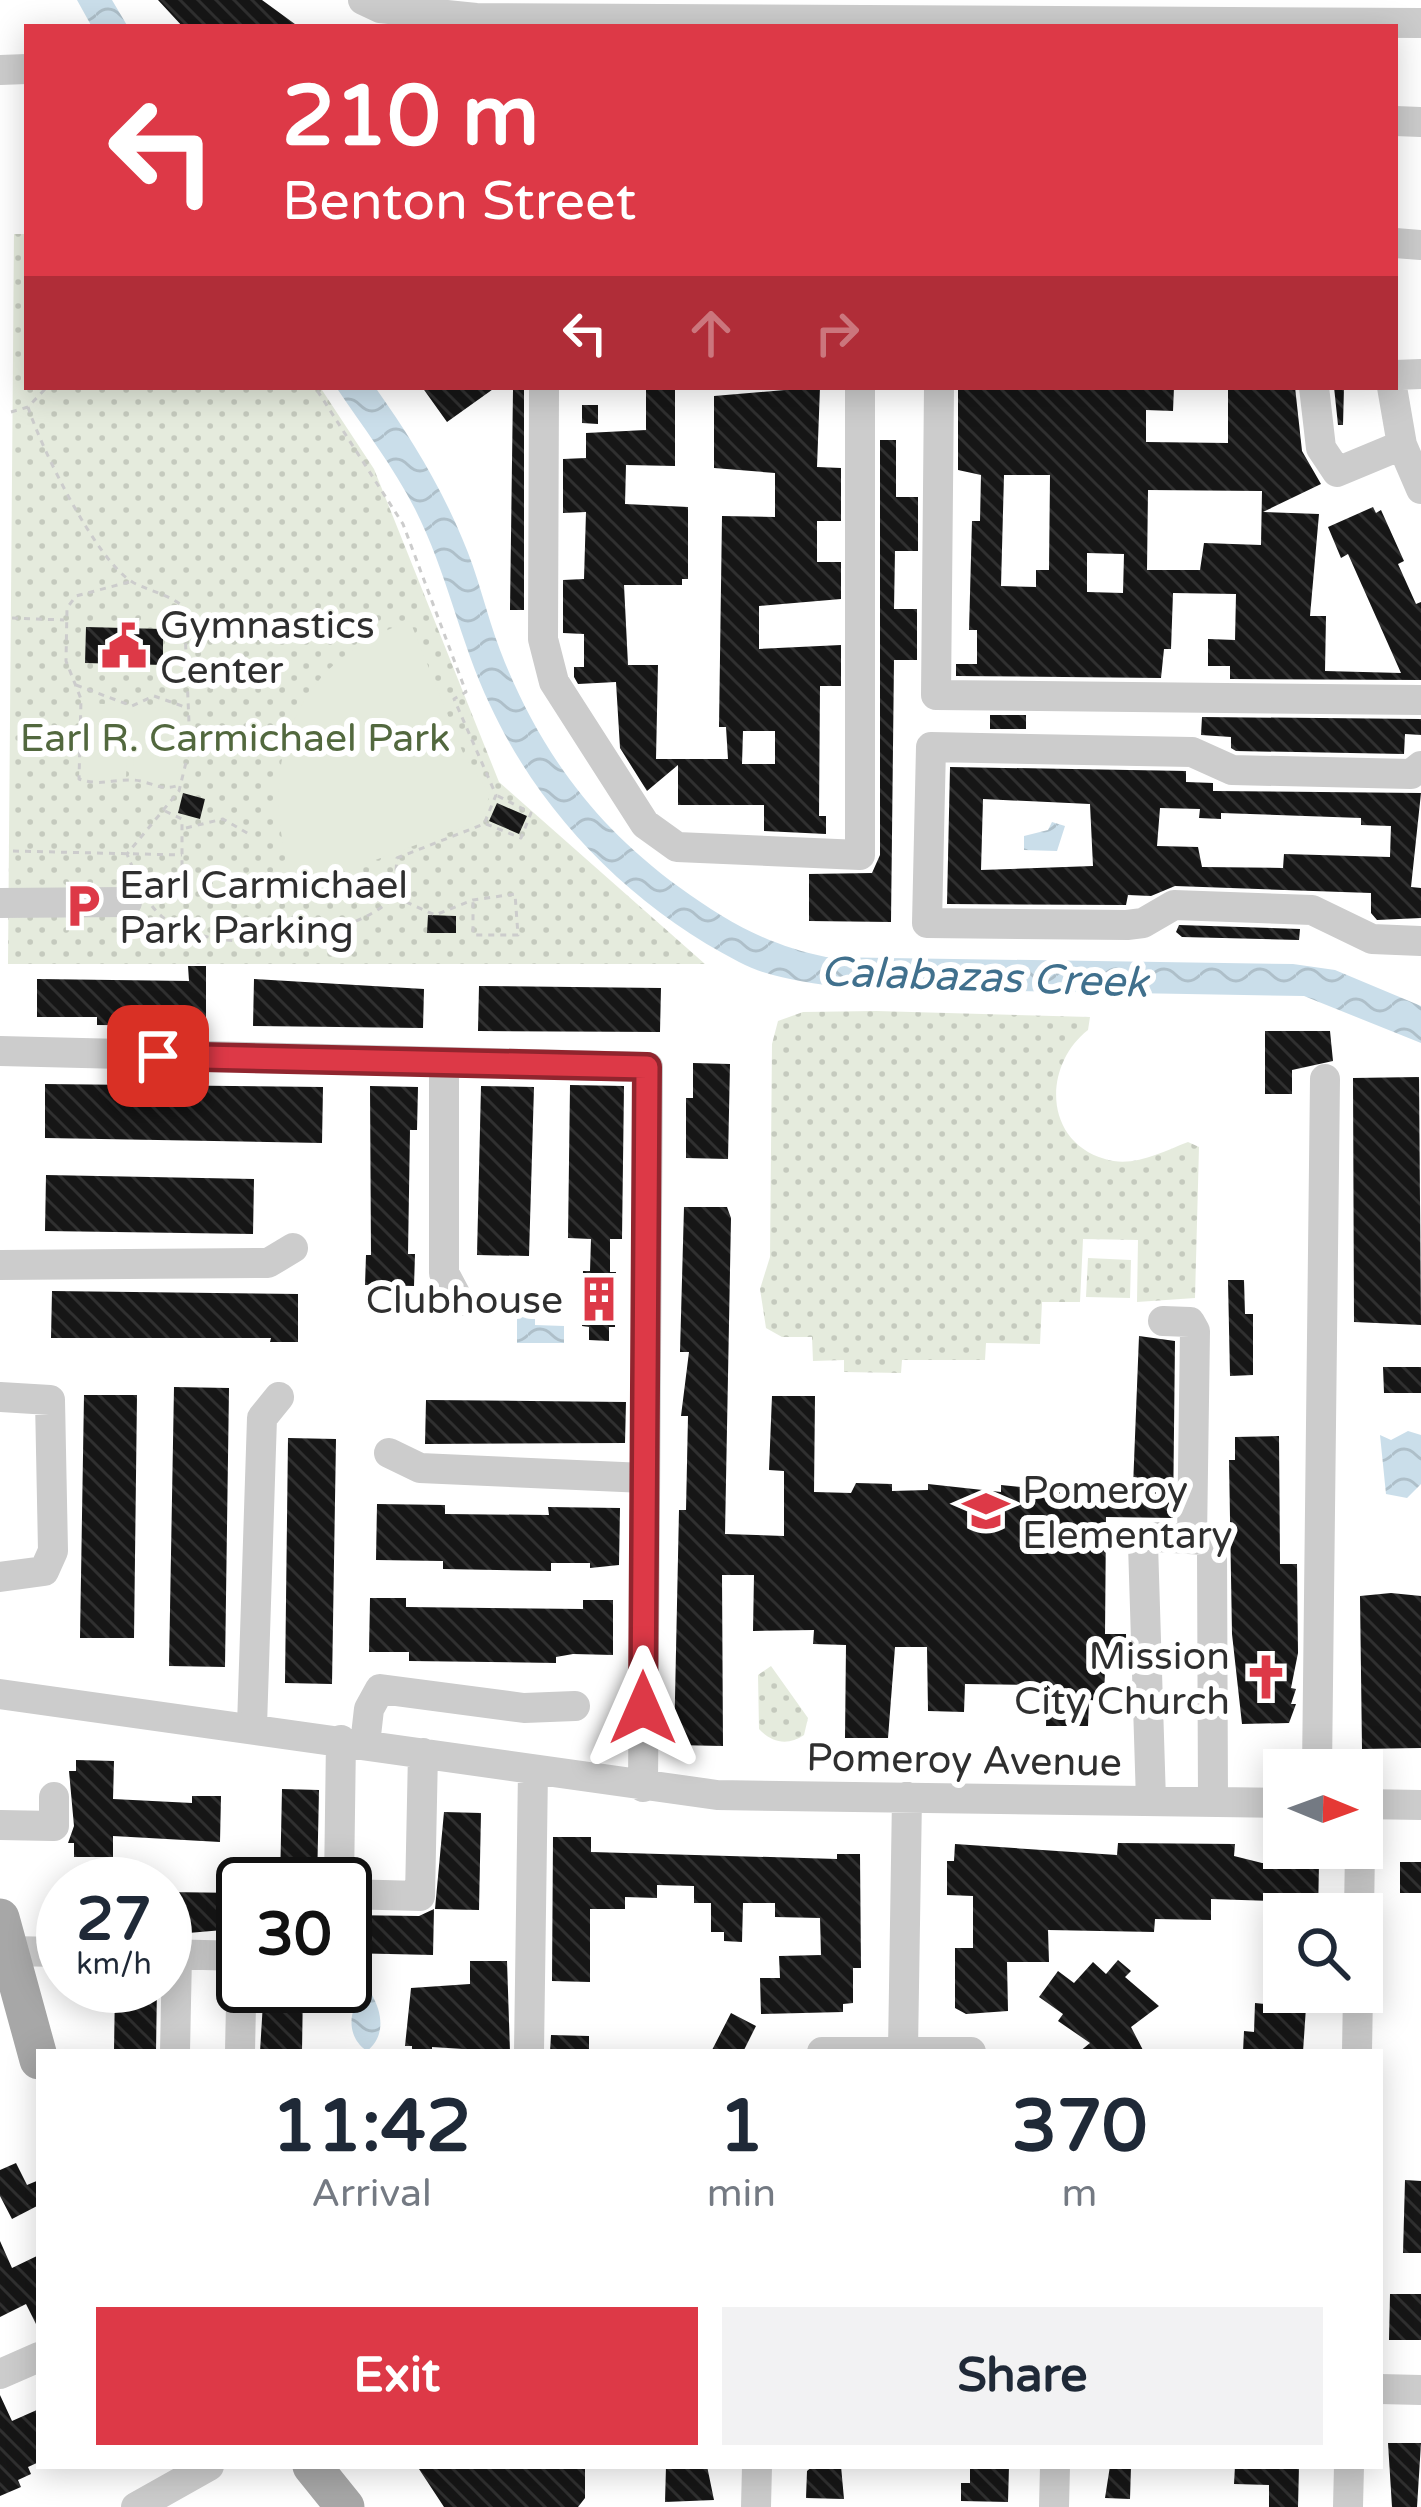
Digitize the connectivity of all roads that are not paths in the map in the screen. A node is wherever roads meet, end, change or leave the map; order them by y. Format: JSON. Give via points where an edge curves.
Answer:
{"nodes":[{"id":1,"x":476,"y":9,"type":"edge"},
{"id":2,"x":709,"y":10,"type":"edge"},
{"id":3,"x":1179,"y":11,"type":"edge"},
{"id":4,"x":375,"y":12,"type":"edge"},
{"id":5,"x":529,"y":14,"type":"edge"},
{"id":6,"x":1401,"y":18,"type":"edge"},
{"id":7,"x":859,"y":22,"type":"edge"},
{"id":8,"x":942,"y":24,"type":"edge"},
{"id":9,"x":544,"y":390,"type":"edge"},
{"id":10,"x":860,"y":390,"type":"edge"},
{"id":11,"x":939,"y":390,"type":"edge"},
{"id":12,"x":1314,"y":390,"type":"edge"},
{"id":13,"x":1393,"y":390,"type":"edge"},
{"id":14,"x":1402,"y":445,"type":"junction"},
{"id":15,"x":1421,"y":489,"type":"edge"},
{"id":16,"x":1421,"y":700,"type":"edge"},
{"id":17,"x":1421,"y":766,"type":"edge"},
{"id":18,"x":137,"y":892,"type":"road end"},
{"id":19,"x":0,"y":903,"type":"edge"},
{"id":20,"x":1421,"y":941,"type":"edge"},
{"id":21,"x":0,"y":1051,"type":"edge"},
{"id":22,"x":444,"y":1063,"type":"junction"},
{"id":23,"x":1325,"y":1079,"type":"dead end"},
{"id":24,"x":293,"y":1248,"type":"dead end"},
{"id":25,"x":0,"y":1265,"type":"edge"},
{"id":26,"x":458,"y":1301,"type":"dead end"},
{"id":27,"x":1163,"y":1321,"type":"dead end"},
{"id":28,"x":0,"y":1397,"type":"edge"},
{"id":29,"x":279,"y":1397,"type":"dead end"},
{"id":30,"x":389,"y":1453,"type":"dead end"},
{"id":31,"x":644,"y":1478,"type":"junction"},
{"id":32,"x":1192,"y":1539,"type":"junction"},
{"id":33,"x":0,"y":1577,"type":"edge"},
{"id":34,"x":0,"y":1694,"type":"edge"},
{"id":35,"x":575,"y":1706,"type":"dead end"},
{"id":36,"x":252,"y":1726,"type":"junction"},
{"id":37,"x":353,"y":1742,"type":"junction"},
{"id":38,"x":1316,"y":1749,"type":"edge"},
{"id":39,"x":423,"y":1753,"type":"junction"},
{"id":40,"x":533,"y":1770,"type":"junction"},
{"id":41,"x":643,"y":1787,"type":"junction"},
{"id":42,"x":54,"y":1797,"type":"dead end"},
{"id":43,"x":907,"y":1797,"type":"junction"},
{"id":44,"x":1151,"y":1801,"type":"junction"},
{"id":45,"x":1213,"y":1802,"type":"junction"},
{"id":46,"x":1263,"y":1803,"type":"edge"},
{"id":47,"x":1383,"y":1804,"type":"edge"},
{"id":48,"x":1421,"y":1805,"type":"edge"},
{"id":49,"x":0,"y":1826,"type":"edge"},
{"id":50,"x":342,"y":1857,"type":"edge"},
{"id":51,"x":372,"y":1895,"type":"edge"},
{"id":52,"x":3,"y":1935,"type":"edge"},
{"id":53,"x":36,"y":1944,"type":"edge"},
{"id":54,"x":192,"y":1954,"type":"edge"},
{"id":55,"x":173,"y":2013,"type":"edge"},
{"id":56,"x":1358,"y":2013,"type":"edge"},
{"id":57,"x":175,"y":2049,"type":"edge"},
{"id":58,"x":240,"y":2049,"type":"edge"},
{"id":59,"x":529,"y":2049,"type":"edge"},
{"id":60,"x":903,"y":2049,"type":"edge"},
{"id":61,"x":1357,"y":2049,"type":"edge"},
{"id":62,"x":36,"y":2050,"type":"edge"},
{"id":63,"x":36,"y":2358,"type":"edge"},
{"id":64,"x":0,"y":2374,"type":"edge"},
{"id":65,"x":1383,"y":2390,"type":"edge"},
{"id":66,"x":1421,"y":2390,"type":"edge"},
{"id":67,"x":204,"y":2469,"type":"edge"},
{"id":68,"x":315,"y":2469,"type":"edge"},
{"id":69,"x":757,"y":2469,"type":"edge"},
{"id":70,"x":1055,"y":2469,"type":"edge"},
{"id":71,"x":1349,"y":2469,"type":"edge"},
{"id":72,"x":136,"y":2507,"type":"edge"},
{"id":73,"x":345,"y":2507,"type":"edge"},
{"id":74,"x":756,"y":2507,"type":"edge"},
{"id":75,"x":1054,"y":2507,"type":"edge"},
{"id":76,"x":1348,"y":2507,"type":"edge"}],
"edges":[{"from":1,"to":4,"type":"street"},
{"from":1,"to":5,"type":"street"},
{"from":2,"to":5,"type":"street"},
{"from":2,"to":7,"type":"street"},
{"from":3,"to":6,"type":"street"},
{"from":3,"to":8,"type":"street"},
{"from":7,"to":8,"type":"street"},
{"from":9,"to":10,"type":"street","via":[[543,639],[554,682],[644,824],[677,847],[860,855]]},
{"from":11,"to":16,"type":"street","via":[[936,695]]},
{"from":12,"to":14,"type":"street","via":[[1321,448],[1337,472]]},
{"from":13,"to":14,"type":"street"},
{"from":14,"to":15,"type":"street"},
{"from":17,"to":20,"type":"street","via":[[1411,774],[1232,770],[1192,752],[931,747],[927,923],[1126,925],[1174,905],[1312,910],[1372,939]]},
{"from":18,"to":19,"type":"street"},
{"from":21,"to":22,"type":"street"},
{"from":22,"to":26,"type":"street","via":[[444,1273]]},
{"from":22,"to":31,"type":"street","via":[[647,1067]]},
{"from":23,"to":38,"type":"street"},
{"from":24,"to":25,"type":"street","via":[[268,1263]]},
{"from":27,"to":32,"type":"street","via":[[1190,1322],[1195,1331]]},
{"from":28,"to":33,"type":"street","via":[[50,1400],[53,1551],[44,1571]]},
{"from":29,"to":36,"type":"street","via":[[262,1418]]},
{"from":30,"to":31,"type":"street","via":[[420,1468]]},
{"from":31,"to":41,"type":"street"},
{"from":32,"to":44,"type":"street","via":[[1143,1544]]},
{"from":32,"to":45,"type":"street","via":[[1212,1550]]},
{"from":34,"to":36,"type":"street","name":"Pomeroy Avenue"},
{"from":35,"to":37,"type":"street","via":[[524,1708],[380,1689]]},
{"from":36,"to":37,"type":"street","name":"Pomeroy Avenue"},
{"from":37,"to":39,"type":"street","name":"Pomeroy Avenue"},
{"from":37,"to":50,"type":"street"},
{"from":39,"to":40,"type":"street","name":"Pomeroy Avenue"},
{"from":39,"to":51,"type":"street","via":[[420,1896]]},
{"from":40,"to":41,"type":"street","name":"Pomeroy Avenue"},
{"from":40,"to":59,"type":"street"},
{"from":41,"to":43,"type":"street","name":"Pomeroy Avenue"},
{"from":42,"to":49,"type":"street","via":[[54,1826]]},
{"from":43,"to":44,"type":"street","name":"Pomeroy Avenue"},
{"from":43,"to":60,"type":"street"},
{"from":44,"to":45,"type":"street","name":"Pomeroy Avenue"},
{"from":45,"to":46,"type":"street","name":"Pomeroy Avenue"},
{"from":47,"to":48,"type":"street"},
{"from":52,"to":53,"type":"street"},
{"from":52,"to":62,"type":"main road"},
{"from":54,"to":58,"type":"street","via":[[242,1955]]},
{"from":55,"to":57,"type":"street"},
{"from":56,"to":61,"type":"street"},
{"from":63,"to":64,"type":"street"},
{"from":65,"to":66,"type":"street"},
{"from":67,"to":72,"type":"street"},
{"from":68,"to":73,"type":"main road"},
{"from":69,"to":74,"type":"street"},
{"from":70,"to":75,"type":"street"},
{"from":71,"to":76,"type":"street"}]}
